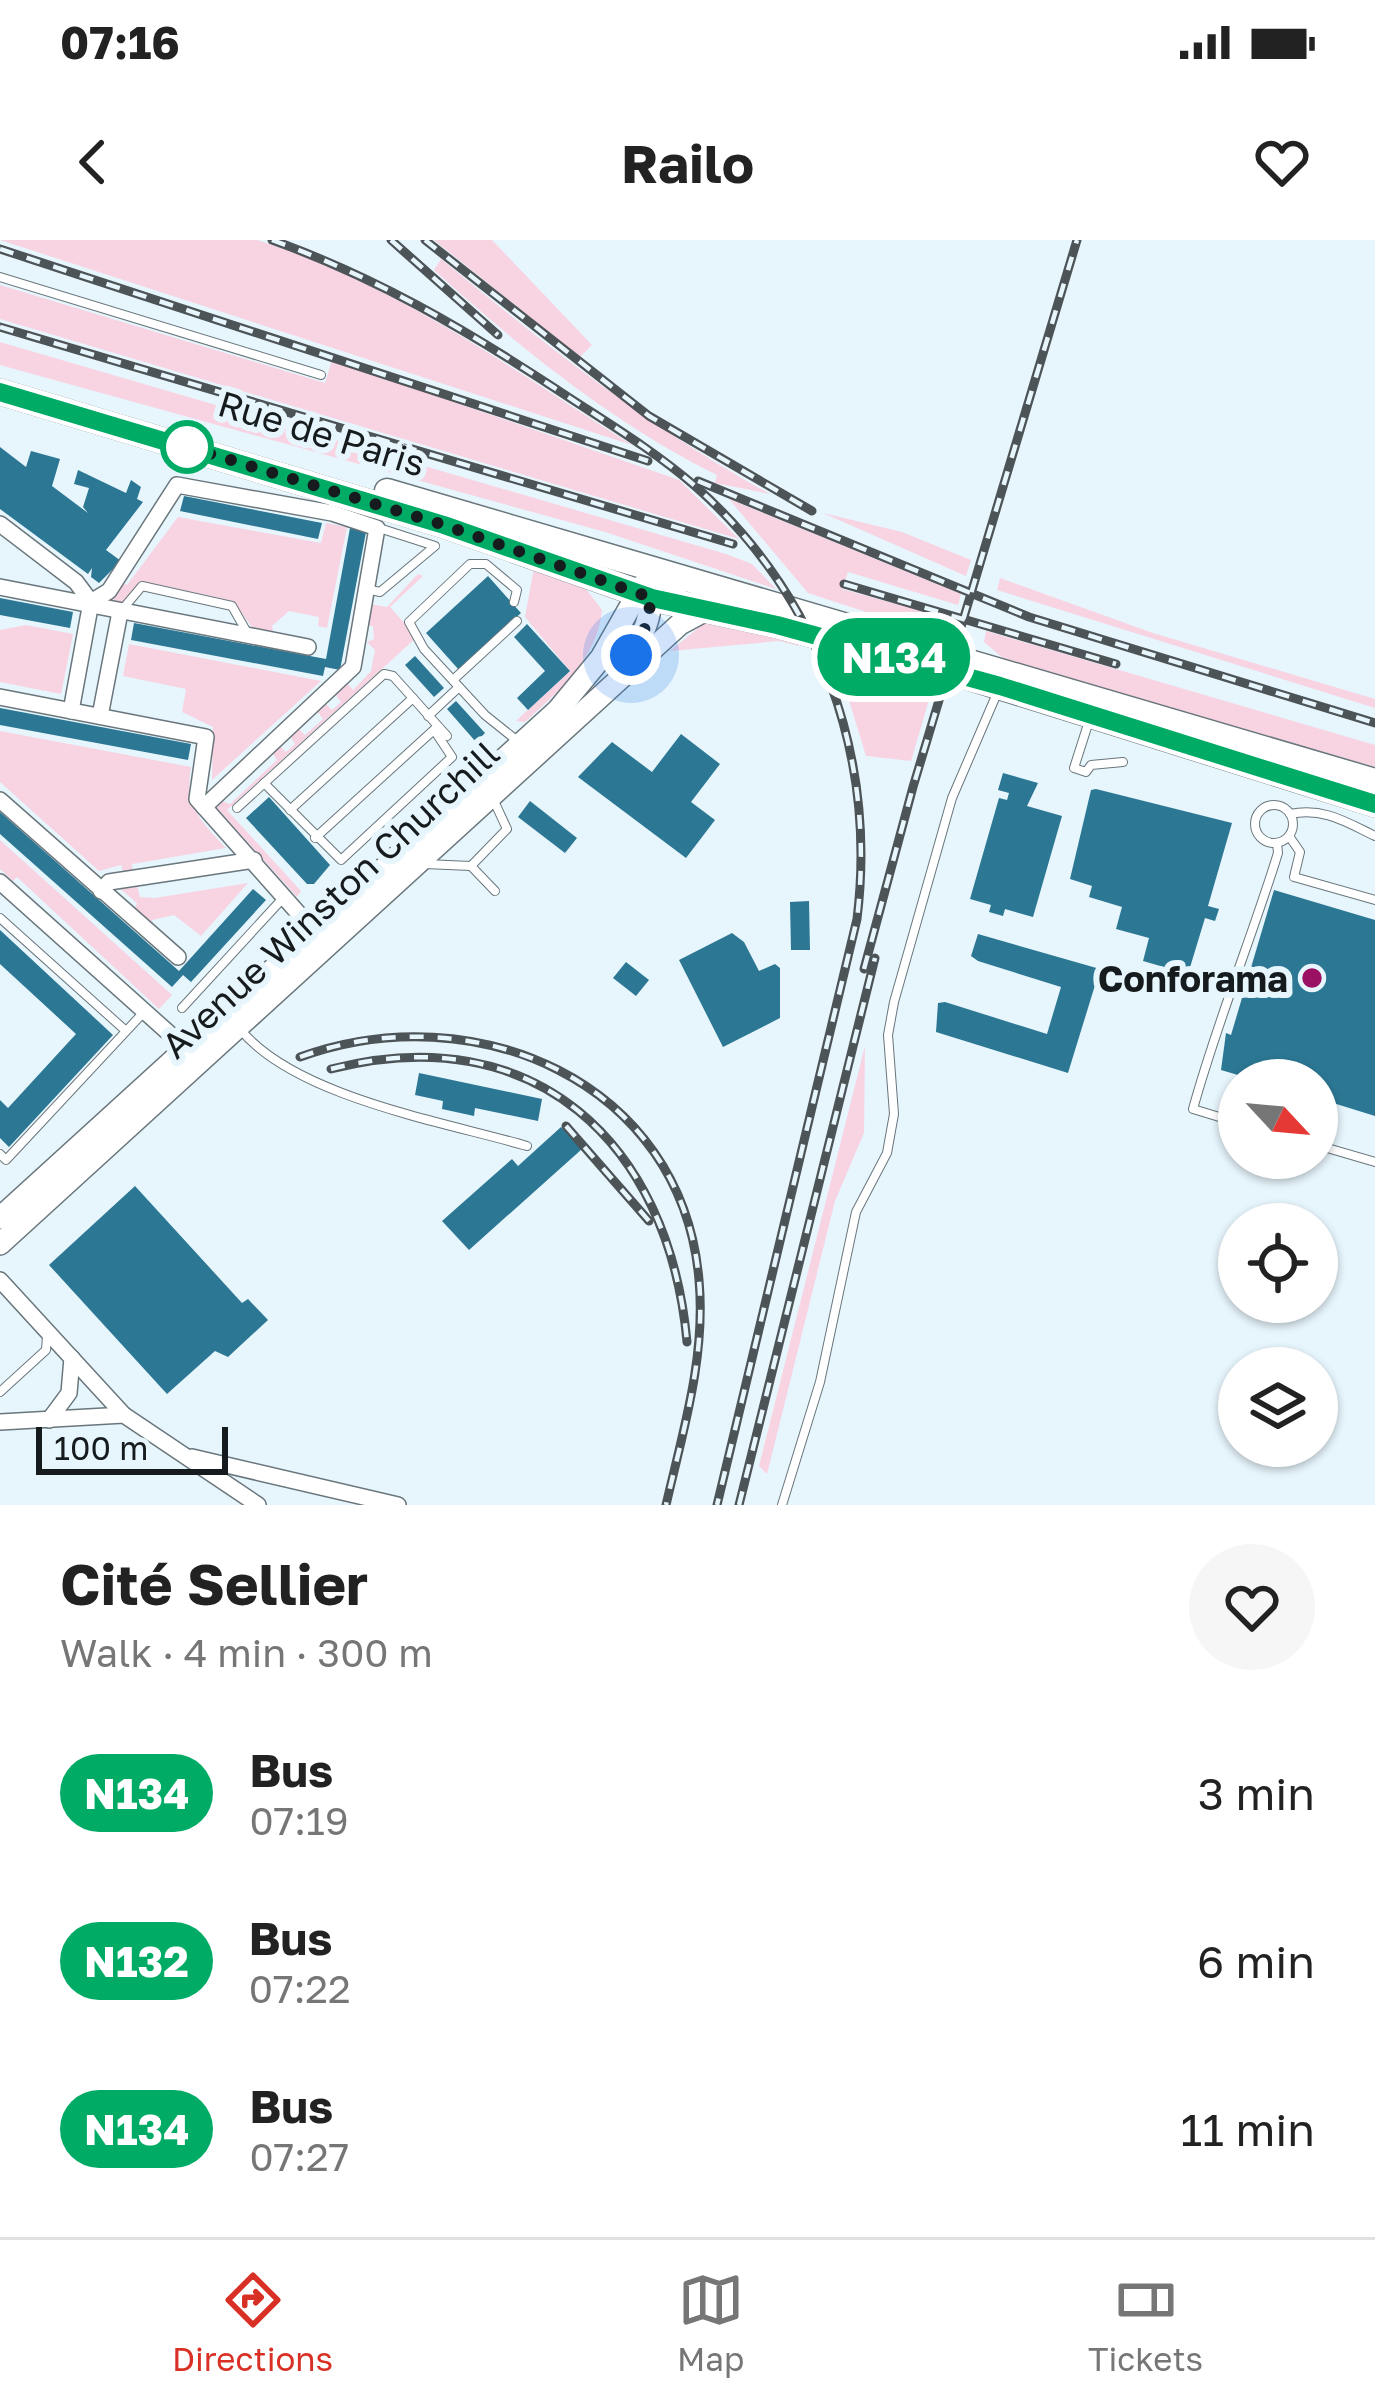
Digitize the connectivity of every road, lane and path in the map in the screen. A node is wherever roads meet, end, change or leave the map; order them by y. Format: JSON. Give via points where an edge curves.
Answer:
{"nodes":[{"id":1,"x":0,"y":277,"type":"edge"},
{"id":2,"x":0,"y":374,"type":"edge"},
{"id":3,"x":321,"y":375,"type":"dead end"},
{"id":4,"x":0,"y":392,"type":"edge"},
{"id":5,"x":0,"y":524,"type":"edge"},
{"id":6,"x":377,"y":527,"type":"junction"},
{"id":7,"x":624,"y":558,"type":"junction"},
{"id":8,"x":693,"y":583,"type":"junction"},
{"id":9,"x":0,"y":587,"type":"edge"},
{"id":10,"x":365,"y":589,"type":"junction"},
{"id":11,"x":638,"y":590,"type":"junction"},
{"id":12,"x":91,"y":602,"type":"junction"},
{"id":13,"x":514,"y":602,"type":"dead end"},
{"id":14,"x":708,"y":609,"type":"junction"},
{"id":15,"x":120,"y":612,"type":"junction"},
{"id":16,"x":517,"y":621,"type":"dead end"},
{"id":17,"x":249,"y":637,"type":"junction"},
{"id":18,"x":308,"y":647,"type":"dead end"},
{"id":19,"x":456,"y":684,"type":"junction"},
{"id":20,"x":1000,"y":686,"type":"junction"},
{"id":21,"x":0,"y":697,"type":"edge"},
{"id":22,"x":412,"y":698,"type":"junction"},
{"id":23,"x":71,"y":711,"type":"junction"},
{"id":24,"x":1091,"y":714,"type":"junction"},
{"id":25,"x":100,"y":716,"type":"junction"},
{"id":26,"x":428,"y":716,"type":"junction"},
{"id":27,"x":436,"y":728,"type":"junction"},
{"id":28,"x":561,"y":732,"type":"junction"},
{"id":29,"x":447,"y":736,"type":"dead end"},
{"id":30,"x":521,"y":744,"type":"junction"},
{"id":31,"x":1123,"y":762,"type":"dead end"},
{"id":32,"x":1375,"y":781,"type":"edge"},
{"id":33,"x":264,"y":784,"type":"junction"},
{"id":34,"x":491,"y":796,"type":"junction"},
{"id":35,"x":0,"y":800,"type":"edge"},
{"id":36,"x":1375,"y":804,"type":"edge"},
{"id":37,"x":204,"y":806,"type":"junction"},
{"id":38,"x":237,"y":808,"type":"dead end"},
{"id":39,"x":290,"y":811,"type":"junction"},
{"id":40,"x":1290,"y":814,"type":"junction"},
{"id":41,"x":1289,"y":836,"type":"junction"},
{"id":42,"x":1375,"y":836,"type":"edge"},
{"id":43,"x":315,"y":838,"type":"junction"},
{"id":44,"x":1277,"y":843,"type":"junction"},
{"id":45,"x":254,"y":860,"type":"junction"},
{"id":46,"x":417,"y":864,"type":"junction"},
{"id":47,"x":471,"y":866,"type":"junction"},
{"id":48,"x":0,"y":882,"type":"edge"},
{"id":49,"x":101,"y":891,"type":"junction"},
{"id":50,"x":495,"y":891,"type":"dead end"},
{"id":51,"x":286,"y":895,"type":"junction"},
{"id":52,"x":1375,"y":901,"type":"edge"},
{"id":53,"x":0,"y":918,"type":"edge"},
{"id":54,"x":315,"y":932,"type":"junction"},
{"id":55,"x":178,"y":957,"type":"dead end"},
{"id":56,"x":182,"y":1007,"type":"dead end"},
{"id":57,"x":145,"y":1011,"type":"junction"},
{"id":58,"x":239,"y":1028,"type":"junction"},
{"id":59,"x":126,"y":1031,"type":"junction"},
{"id":60,"x":194,"y":1056,"type":"junction"},
{"id":61,"x":1218,"y":1117,"type":"edge"},
{"id":62,"x":527,"y":1146,"type":"dead end"},
{"id":63,"x":1338,"y":1151,"type":"edge"},
{"id":64,"x":0,"y":1154,"type":"edge"},
{"id":65,"x":1375,"y":1162,"type":"edge"},
{"id":66,"x":0,"y":1218,"type":"edge"},
{"id":67,"x":0,"y":1244,"type":"edge"},
{"id":68,"x":0,"y":1280,"type":"edge"},
{"id":69,"x":46,"y":1332,"type":"junction"},
{"id":70,"x":72,"y":1358,"type":"junction"},
{"id":71,"x":0,"y":1391,"type":"edge"},
{"id":72,"x":124,"y":1415,"type":"junction"},
{"id":73,"x":49,"y":1420,"type":"junction"},
{"id":74,"x":0,"y":1422,"type":"edge"},
{"id":75,"x":183,"y":1455,"type":"junction"},
{"id":76,"x":258,"y":1505,"type":"edge"},
{"id":77,"x":398,"y":1505,"type":"edge"},
{"id":78,"x":782,"y":1505,"type":"edge"}],
"edges":[{"from":1,"to":3,"type":"lane"},
{"from":2,"to":7,"type":"main road","name":"Rue de Paris"},
{"from":4,"to":11,"type":"main road","name":"Rue de Paris"},
{"from":5,"to":12,"type":"street"},
{"from":6,"to":10,"type":"street"},
{"from":6,"to":10,"type":"lane","via":[[435,546],[380,592]]},
{"from":6,"to":12,"type":"street","via":[[177,485],[109,590]]},
{"from":7,"to":8,"type":"main road","name":"Rue de Paris"},
{"from":7,"to":11,"type":"main road"},
{"from":8,"to":11,"type":"main road"},
{"from":8,"to":32,"type":"main road","name":"Rue de Paris"},
{"from":9,"to":12,"type":"street"},
{"from":10,"to":37,"type":"street","via":[[353,667]]},
{"from":11,"to":14,"type":"main road","name":"Rue de Paris"},
{"from":11,"to":28,"type":"main road","via":[[637,645]]},
{"from":11,"to":30,"type":"main road","name":"Avenue Winston Churchill","via":[[588,676]]},
{"from":12,"to":15,"type":"street"},
{"from":12,"to":23,"type":"street"},
{"from":13,"to":19,"type":"lane","via":[[517,590],[493,568],[470,564],[410,618],[424,649]]},
{"from":14,"to":20,"type":"main road","name":"Rue de Paris"},
{"from":14,"to":28,"type":"main road","name":"Avenue Winston Churchill","via":[[676,627]]},
{"from":15,"to":17,"type":"street"},
{"from":15,"to":17,"type":"lane","via":[[142,586],[232,606]]},
{"from":15,"to":25,"type":"street"},
{"from":16,"to":19,"type":"lane"},
{"from":17,"to":18,"type":"street"},
{"from":19,"to":26,"type":"lane"},
{"from":19,"to":30,"type":"lane"},
{"from":20,"to":24,"type":"main road","name":"Rue de Paris"},
{"from":20,"to":78,"type":"lane","via":[[952,798],[894,1001],[887,1153],[856,1212],[820,1382]]},
{"from":21,"to":23,"type":"street"},
{"from":22,"to":26,"type":"lane"},
{"from":22,"to":33,"type":"lane","via":[[384,674]]},
{"from":22,"to":39,"type":"lane"},
{"from":23,"to":25,"type":"street"},
{"from":24,"to":31,"type":"lane","via":[[1074,768]]},
{"from":24,"to":36,"type":"main road","name":"Rue de Paris"},
{"from":25,"to":37,"type":"street","via":[[206,736],[196,799]]},
{"from":26,"to":27,"type":"lane"},
{"from":27,"to":29,"type":"lane"},
{"from":27,"to":43,"type":"lane"},
{"from":27,"to":43,"type":"lane","via":[[452,758],[340,860]]},
{"from":28,"to":34,"type":"main road","name":"Avenue Winston Churchill"},
{"from":30,"to":54,"type":"main road","name":"Avenue Winston Churchill"},
{"from":33,"to":38,"type":"lane"},
{"from":33,"to":39,"type":"lane"},
{"from":34,"to":46,"type":"main road","name":"Avenue Winston Churchill"},
{"from":34,"to":47,"type":"lane","via":[[507,829]]},
{"from":35,"to":49,"type":"street"},
{"from":37,"to":45,"type":"street"},
{"from":39,"to":43,"type":"lane"},
{"from":40,"to":41,"type":"lane"},
{"from":40,"to":42,"type":"lane","via":[[1333,815]]},
{"from":40,"to":44,"type":"lane","via":[[1270,806],[1256,817],[1258,834]]},
{"from":41,"to":44,"type":"lane"},
{"from":41,"to":52,"type":"lane","via":[[1300,852],[1294,877]]},
{"from":44,"to":61,"type":"lane","via":[[1193,1109]]},
{"from":45,"to":49,"type":"street","via":[[109,882]]},
{"from":45,"to":51,"type":"street"},
{"from":46,"to":47,"type":"lane"},
{"from":46,"to":58,"type":"main road","name":"Avenue Winston Churchill"},
{"from":47,"to":50,"type":"lane"},
{"from":48,"to":57,"type":"street"},
{"from":49,"to":55,"type":"street"},
{"from":51,"to":54,"type":"street"},
{"from":51,"to":56,"type":"lane"},
{"from":53,"to":59,"type":"lane"},
{"from":54,"to":60,"type":"main road","name":"Avenue Winston Churchill"},
{"from":57,"to":59,"type":"lane"},
{"from":57,"to":60,"type":"street"},
{"from":58,"to":60,"type":"main road","name":"Avenue Winston Churchill"},
{"from":58,"to":62,"type":"lane","via":[[300,1073],[339,1089]]},
{"from":59,"to":64,"type":"lane","via":[[6,1160]]},
{"from":60,"to":66,"type":"main road","name":"Avenue Winston Churchill"},
{"from":60,"to":67,"type":"main road","name":"Avenue Winston Churchill"},
{"from":63,"to":65,"type":"lane"},
{"from":68,"to":69,"type":"street"},
{"from":69,"to":70,"type":"street"},
{"from":69,"to":71,"type":"lane","via":[[46,1349]]},
{"from":70,"to":72,"type":"street"},
{"from":70,"to":73,"type":"street","via":[[69,1394]]},
{"from":72,"to":73,"type":"street"},
{"from":72,"to":75,"type":"street"},
{"from":73,"to":74,"type":"street"},
{"from":75,"to":76,"type":"street"},
{"from":75,"to":77,"type":"street"}]}
